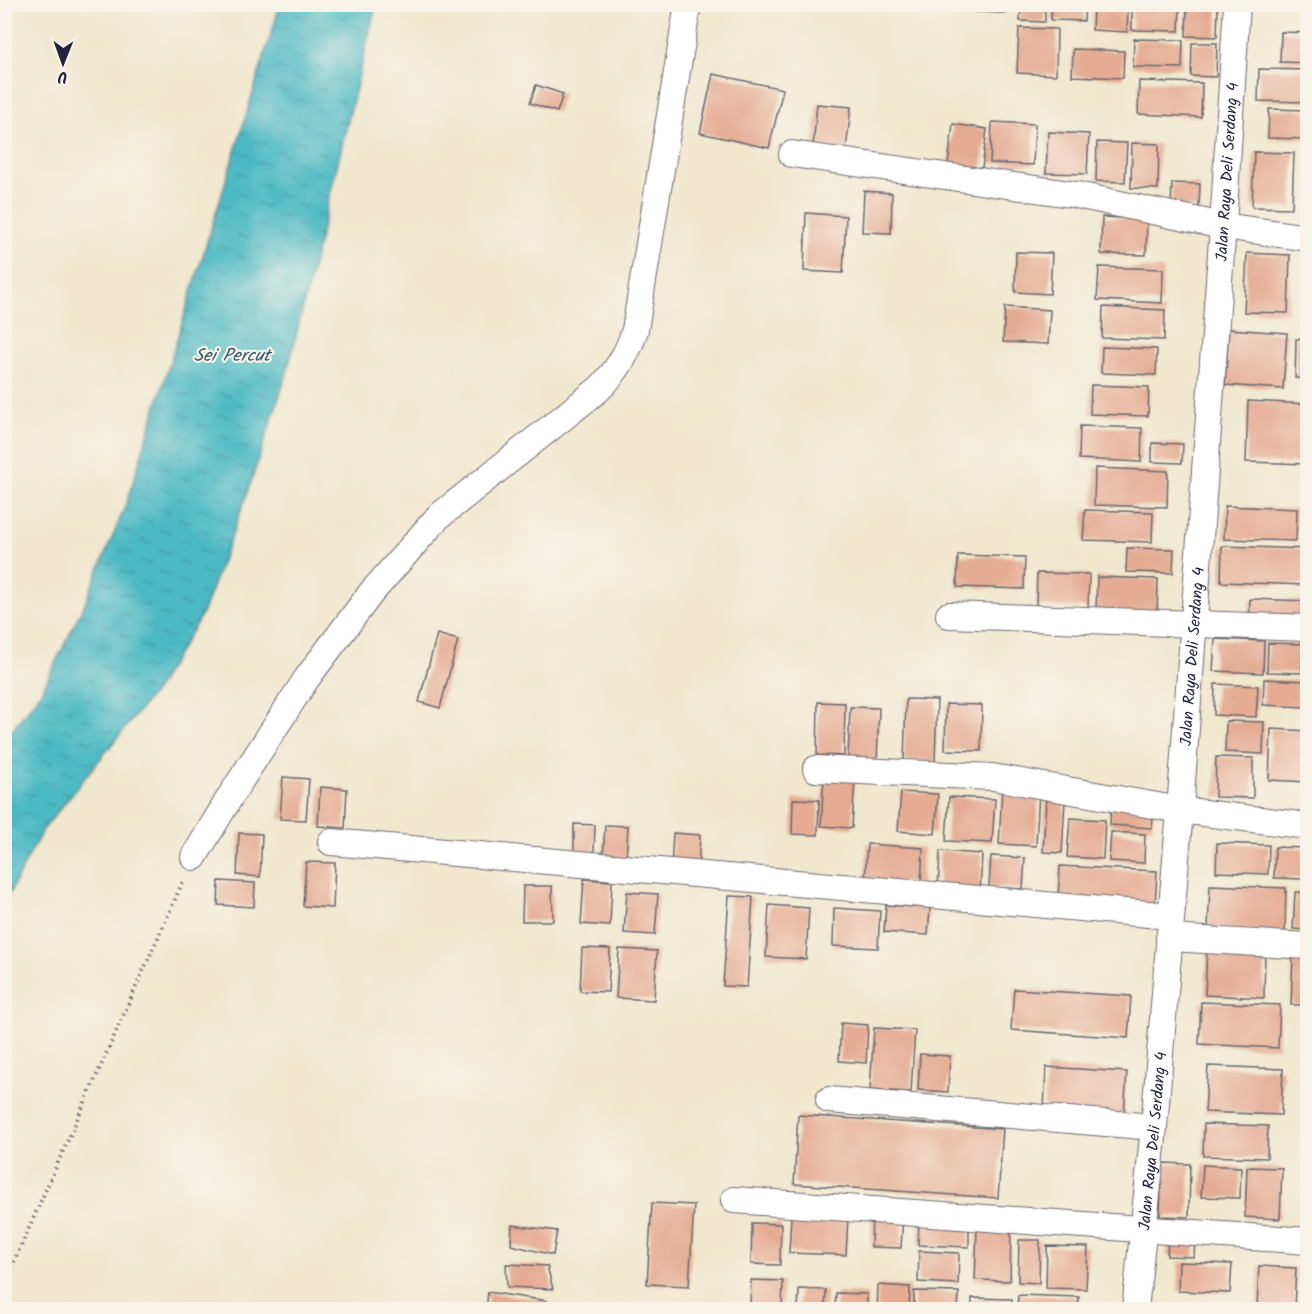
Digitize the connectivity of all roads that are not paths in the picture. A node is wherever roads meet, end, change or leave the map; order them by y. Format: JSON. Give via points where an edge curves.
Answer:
{"nodes":[{"id":1,"x":688,"y":4,"type":"edge"},
{"id":2,"x":1237,"y":4,"type":"edge"},
{"id":3,"x":792,"y":154,"type":"dead end"},
{"id":4,"x":1223,"y":226,"type":"junction"},
{"id":5,"x":1308,"y":238,"type":"edge"},
{"id":6,"x":949,"y":615,"type":"dead end"},
{"id":7,"x":1193,"y":623,"type":"junction"},
{"id":8,"x":1308,"y":628,"type":"edge"},
{"id":9,"x":816,"y":769,"type":"dead end"},
{"id":10,"x":1180,"y":810,"type":"junction"},
{"id":11,"x":1308,"y":826,"type":"edge"},
{"id":12,"x":330,"y":842,"type":"dead end"},
{"id":13,"x":194,"y":857,"type":"road end"},
{"id":14,"x":1170,"y":927,"type":"junction"},
{"id":15,"x":1308,"y":946,"type":"edge"},
{"id":16,"x":829,"y":1100,"type":"dead end"},
{"id":17,"x":1154,"y":1126,"type":"junction"},
{"id":18,"x":734,"y":1200,"type":"dead end"},
{"id":19,"x":1142,"y":1228,"type":"junction"},
{"id":20,"x":1308,"y":1241,"type":"edge"},
{"id":21,"x":1135,"y":1310,"type":"edge"}],
"edges":[{"from":1,"to":13,"type":"street","via":[[629,351],[599,389],[438,517],[371,593],[307,678]]},
{"from":2,"to":4,"type":"street","name":"Jalan Raya Deli Serdang 4"},
{"from":3,"to":4,"type":"street","via":[[1077,195]]},
{"from":4,"to":5,"type":"street"},
{"from":4,"to":7,"type":"street","name":"Jalan Raya Deli Serdang 4"},
{"from":6,"to":7,"type":"street"},
{"from":7,"to":8,"type":"street"},
{"from":7,"to":10,"type":"street","name":"Jalan Raya Deli Serdang 4"},
{"from":9,"to":10,"type":"street","via":[[993,777]]},
{"from":10,"to":11,"type":"street"},
{"from":10,"to":14,"type":"street","name":"Jalan Raya Deli Serdang 4"},
{"from":12,"to":14,"type":"street"},
{"from":14,"to":15,"type":"street"},
{"from":14,"to":17,"type":"street","name":"Jalan Raya Deli Serdang 4"},
{"from":16,"to":17,"type":"street"},
{"from":17,"to":19,"type":"street","name":"Jalan Raya Deli Serdang 4"},
{"from":18,"to":19,"type":"street"},
{"from":19,"to":20,"type":"street"},
{"from":19,"to":21,"type":"street","name":"Jalan Raya Deli Serdang 4"}]}
